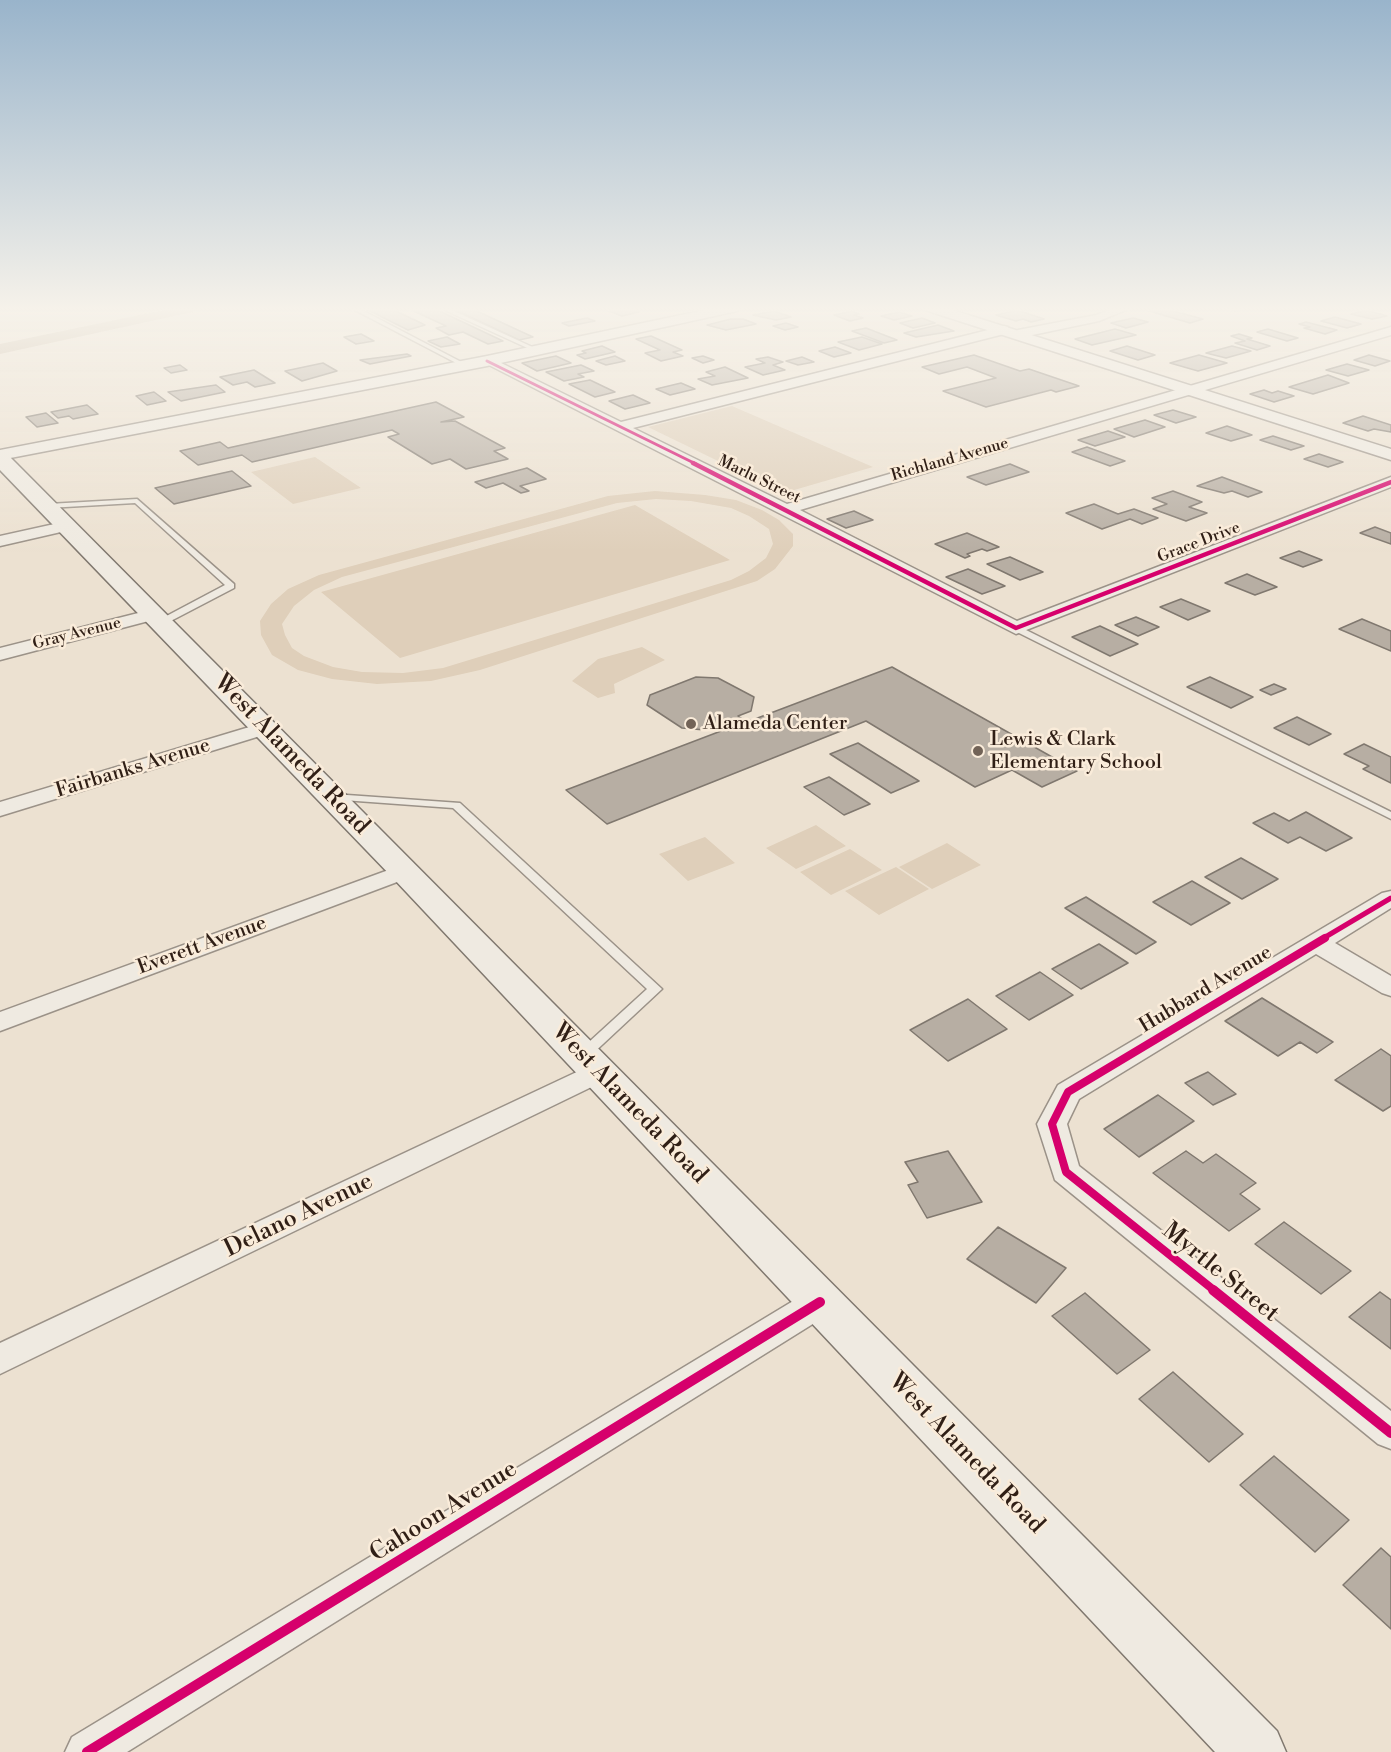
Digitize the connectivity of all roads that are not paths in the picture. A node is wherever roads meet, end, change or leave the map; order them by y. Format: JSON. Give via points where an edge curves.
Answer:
{"nodes":[{"id":1,"x":343,"y":389,"type":"edge"},
{"id":2,"x":543,"y":389,"type":"edge"},
{"id":3,"x":777,"y":389,"type":"edge"},
{"id":4,"x":1185,"y":389,"type":"edge"},
{"id":5,"x":1193,"y":389,"type":"edge"},
{"id":6,"x":1189,"y":390,"type":"junction"},
{"id":7,"x":619,"y":427,"type":"junction"},
{"id":8,"x":1391,"y":455,"type":"edge"},
{"id":9,"x":0,"y":456,"type":"edge"},
{"id":10,"x":1391,"y":482,"type":"edge"},
{"id":11,"x":786,"y":509,"type":"junction"},
{"id":12,"x":58,"y":516,"type":"junction"},
{"id":13,"x":0,"y":541,"type":"edge"},
{"id":14,"x":158,"y":618,"type":"junction"},
{"id":15,"x":1017,"y":628,"type":"junction"},
{"id":16,"x":0,"y":654,"type":"edge"},
{"id":17,"x":266,"y":728,"type":"junction"},
{"id":18,"x":332,"y":797,"type":"junction"},
{"id":19,"x":0,"y":809,"type":"edge"},
{"id":20,"x":1391,"y":816,"type":"edge"},
{"id":21,"x":405,"y":871,"type":"junction"},
{"id":22,"x":1391,"y":898,"type":"edge"},
{"id":23,"x":1316,"y":944,"type":"junction"},
{"id":24,"x":1391,"y":987,"type":"edge"},
{"id":25,"x":0,"y":1022,"type":"edge"},
{"id":26,"x":591,"y":1064,"type":"junction"},
{"id":27,"x":1052,"y":1124,"type":"joint"},
{"id":28,"x":820,"y":1302,"type":"junction"},
{"id":29,"x":0,"y":1359,"type":"edge"},
{"id":30,"x":1391,"y":1433,"type":"edge"},
{"id":31,"x":87,"y":1752,"type":"edge"},
{"id":32,"x":1256,"y":1752,"type":"edge"}],
"edges":[{"from":1,"to":9,"type":"street"},
{"from":2,"to":7,"type":"street","name":"Marlu Street"},
{"from":3,"to":7,"type":"street"},
{"from":4,"to":6,"type":"street"},
{"from":5,"to":6,"type":"street","name":"Richland Avenue"},
{"from":6,"to":8,"type":"street"},
{"from":6,"to":11,"type":"street","name":"Richland Avenue"},
{"from":7,"to":11,"type":"street","name":"Marlu Street"},
{"from":9,"to":12,"type":"main road","name":"West Alameda Road"},
{"from":10,"to":15,"type":"street","name":"Grace Drive"},
{"from":11,"to":15,"type":"street","name":"Marlu Street"},
{"from":12,"to":13,"type":"street"},
{"from":12,"to":14,"type":"main road","name":"West Alameda Road"},
{"from":12,"to":14,"type":"lane","via":[[137,501],[231,586]]},
{"from":14,"to":16,"type":"street","name":"Gray Avenue"},
{"from":14,"to":17,"type":"main road","name":"West Alameda Road"},
{"from":15,"to":20,"type":"lane"},
{"from":17,"to":18,"type":"main road","name":"West Alameda Road"},
{"from":17,"to":19,"type":"street","name":"Fairbanks Avenue"},
{"from":18,"to":21,"type":"main road","name":"West Alameda Road"},
{"from":18,"to":26,"type":"lane","via":[[456,805],[656,989]]},
{"from":21,"to":25,"type":"street","name":"Everett Avenue"},
{"from":21,"to":26,"type":"main road","name":"West Alameda Road"},
{"from":22,"to":23,"type":"street","name":"Hubbard Avenue"},
{"from":23,"to":24,"type":"street"},
{"from":23,"to":27,"type":"street","name":"Hubbard Avenue","via":[[1068,1092]]},
{"from":26,"to":28,"type":"main road","name":"West Alameda Road"},
{"from":26,"to":29,"type":"street","name":"Delano Avenue"},
{"from":27,"to":30,"type":"street","name":"Myrtle Street","via":[[1066,1172]]},
{"from":28,"to":31,"type":"street","name":"Cahoon Avenue"},
{"from":28,"to":32,"type":"main road","name":"West Alameda Road"}]}
